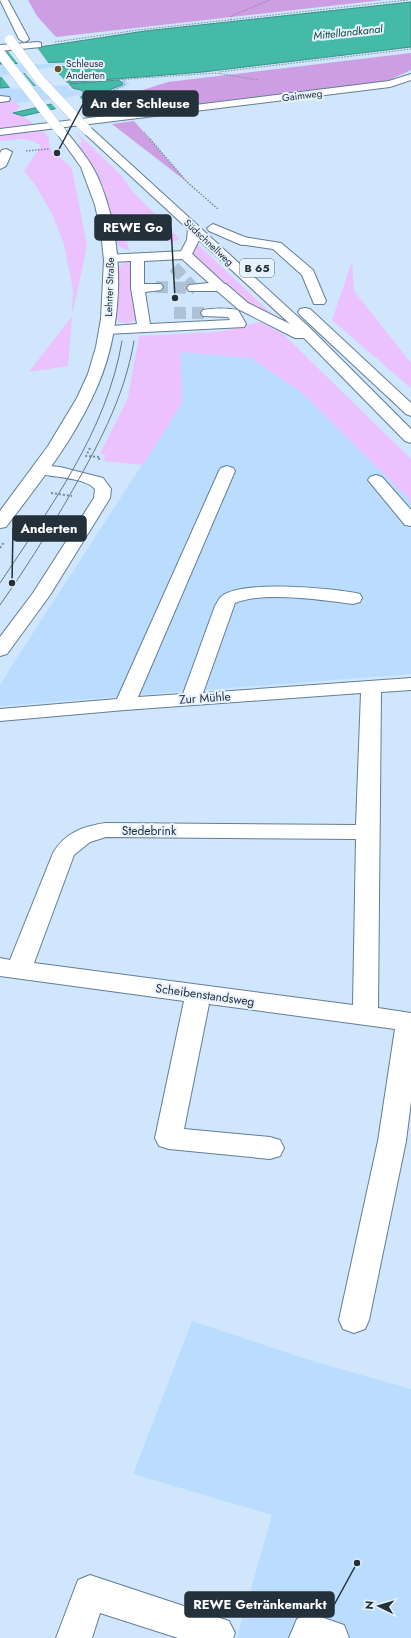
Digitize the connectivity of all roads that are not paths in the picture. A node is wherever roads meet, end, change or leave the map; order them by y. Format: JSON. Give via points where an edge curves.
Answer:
{"nodes":[{"id":1,"x":4,"y":0,"type":"edge"},
{"id":2,"x":9,"y":37,"type":"dead end"},
{"id":3,"x":38,"y":45,"type":"dead end"},
{"id":4,"x":0,"y":48,"type":"edge"},
{"id":5,"x":0,"y":53,"type":"edge"},
{"id":6,"x":36,"y":56,"type":"dead end"},
{"id":7,"x":411,"y":77,"type":"edge"},
{"id":8,"x":390,"y":84,"type":"junction"},
{"id":9,"x":411,"y":85,"type":"edge"},
{"id":10,"x":68,"y":89,"type":"road end"},
{"id":11,"x":0,"y":132,"type":"edge"},
{"id":12,"x":6,"y":152,"type":"dead end"},
{"id":13,"x":0,"y":166,"type":"edge"},
{"id":14,"x":194,"y":228,"type":"junction"},
{"id":15,"x":185,"y":255,"type":"junction"},
{"id":16,"x":162,"y":256,"type":"junction"},
{"id":17,"x":111,"y":258,"type":"junction"},
{"id":18,"x":137,"y":258,"type":"junction"},
{"id":19,"x":174,"y":266,"type":"tunnel mouth"},
{"id":20,"x":156,"y":287,"type":"tunnel mouth"},
{"id":21,"x":221,"y":287,"type":"junction"},
{"id":22,"x":138,"y":288,"type":"junction"},
{"id":23,"x":194,"y":288,"type":"tunnel mouth"},
{"id":24,"x":298,"y":305,"type":"dead end"},
{"id":25,"x":208,"y":312,"type":"tunnel mouth"},
{"id":26,"x":320,"y":326,"type":"junction"},
{"id":27,"x":144,"y":328,"type":"junction"},
{"id":28,"x":106,"y":330,"type":"junction"},
{"id":29,"x":315,"y":341,"type":"junction"},
{"id":30,"x":411,"y":411,"type":"edge"},
{"id":31,"x":411,"y":438,"type":"edge"},
{"id":32,"x":40,"y":470,"type":"junction"},
{"id":33,"x":227,"y":471,"type":"dead end"},
{"id":34,"x":376,"y":480,"type":"dead end"},
{"id":35,"x":411,"y":521,"type":"edge"},
{"id":36,"x":0,"y":523,"type":"edge"},
{"id":37,"x":353,"y":598,"type":"dead end"},
{"id":38,"x":0,"y":650,"type":"edge"},
{"id":39,"x":411,"y":684,"type":"edge"},
{"id":40,"x":371,"y":687,"type":"junction"},
{"id":41,"x":191,"y":699,"type":"junction"},
{"id":42,"x":125,"y":704,"type":"junction"},
{"id":43,"x":0,"y":715,"type":"edge"},
{"id":44,"x":367,"y":832,"type":"junction"},
{"id":45,"x":9,"y":968,"type":"edge"},
{"id":46,"x":198,"y":994,"type":"junction"},
{"id":47,"x":365,"y":1017,"type":"junction"},
{"id":48,"x":410,"y":1022,"type":"edge"},
{"id":49,"x":270,"y":1148,"type":"dead end"},
{"id":50,"x":354,"y":1320,"type":"dead end"},
{"id":51,"x":218,"y":1633,"type":"dead end"},
{"id":52,"x":74,"y":1638,"type":"edge"},
{"id":53,"x":307,"y":1638,"type":"edge"},
{"id":54,"x":331,"y":1638,"type":"edge"}],
"edges":[{"from":1,"to":6,"type":"main road"},
{"from":2,"to":14,"type":"main road","name":"Südschnellweg","number":"B 65","bridge":true,"via":[[40,80],[87,130]]},
{"from":3,"to":4,"type":"main road"},
{"from":5,"to":17,"type":"main road","name":"Lehrter Straße","bridge":true,"via":[[82,159],[99,199]]},
{"from":7,"to":8,"type":"main road","name":"Gaimweg"},
{"from":8,"to":9,"type":"main road"},
{"from":8,"to":11,"type":"main road","name":"Gaimweg"},
{"from":10,"to":26,"type":"main road","name":"Südschnellweg","number":"B 65","via":[[101,127],[213,228],[242,248],[277,246],[308,273],[319,301]]},
{"from":12,"to":13,"type":"main road"},
{"from":14,"to":15,"type":"main road","via":[[193,240]]},
{"from":14,"to":29,"type":"main road","name":"Südschnellweg","number":"B 65"},
{"from":15,"to":16,"type":"main road"},
{"from":15,"to":21,"type":"main road"},
{"from":16,"to":18,"type":"main road"},
{"from":16,"to":19,"type":"main road"},
{"from":17,"to":18,"type":"main road"},
{"from":17,"to":28,"type":"main road","name":"Lehrter Straße"},
{"from":18,"to":22,"type":"main road"},
{"from":20,"to":22,"type":"main road"},
{"from":21,"to":23,"type":"main road"},
{"from":21,"to":29,"type":"main road","via":[[243,306],[289,331]]},
{"from":22,"to":27,"type":"main road","via":[[148,314]]},
{"from":24,"to":26,"type":"main road"},
{"from":25,"to":27,"type":"main road","via":[[233,313],[239,324]]},
{"from":26,"to":30,"type":"main road"},
{"from":27,"to":28,"type":"main road"},
{"from":28,"to":32,"type":"main road","name":"Lehrter Straße","via":[[86,398]]},
{"from":29,"to":31,"type":"main road","name":"Südschnellweg","number":"B 65"},
{"from":32,"to":36,"type":"main road","name":"Lehrter Straße"},
{"from":32,"to":38,"type":"main road","via":[[97,481],[103,489],[102,498],[41,595]]},
{"from":33,"to":42,"type":"main road"},
{"from":34,"to":35,"type":"main road"},
{"from":37,"to":41,"type":"main road","via":[[305,592],[242,594],[230,599],[224,606]]},
{"from":39,"to":40,"type":"main road","name":"Zur Mühle"},
{"from":40,"to":41,"type":"main road","name":"Zur Mühle"},
{"from":40,"to":44,"type":"main road"},
{"from":41,"to":42,"type":"main road","name":"Zur Mühle"},
{"from":42,"to":43,"type":"main road","name":"Zur Mühle"},
{"from":44,"to":45,"type":"main road","name":"Stedebrink","via":[[106,830],[80,837],[71,842],[64,853]]},
{"from":44,"to":47,"type":"main road"},
{"from":45,"to":46,"type":"main road","name":"Scheibenstandsweg"},
{"from":46,"to":47,"type":"main road","name":"Scheibenstandsweg"},
{"from":46,"to":49,"type":"main road","via":[[169,1138]]},
{"from":47,"to":48,"type":"main road","name":"Scheibenstandsweg"},
{"from":48,"to":50,"type":"main road","via":[[392,1141]]},
{"from":51,"to":52,"type":"main road","via":[[90,1592]]},
{"from":53,"to":54,"type":"main road","via":[[309,1631]]}]}
